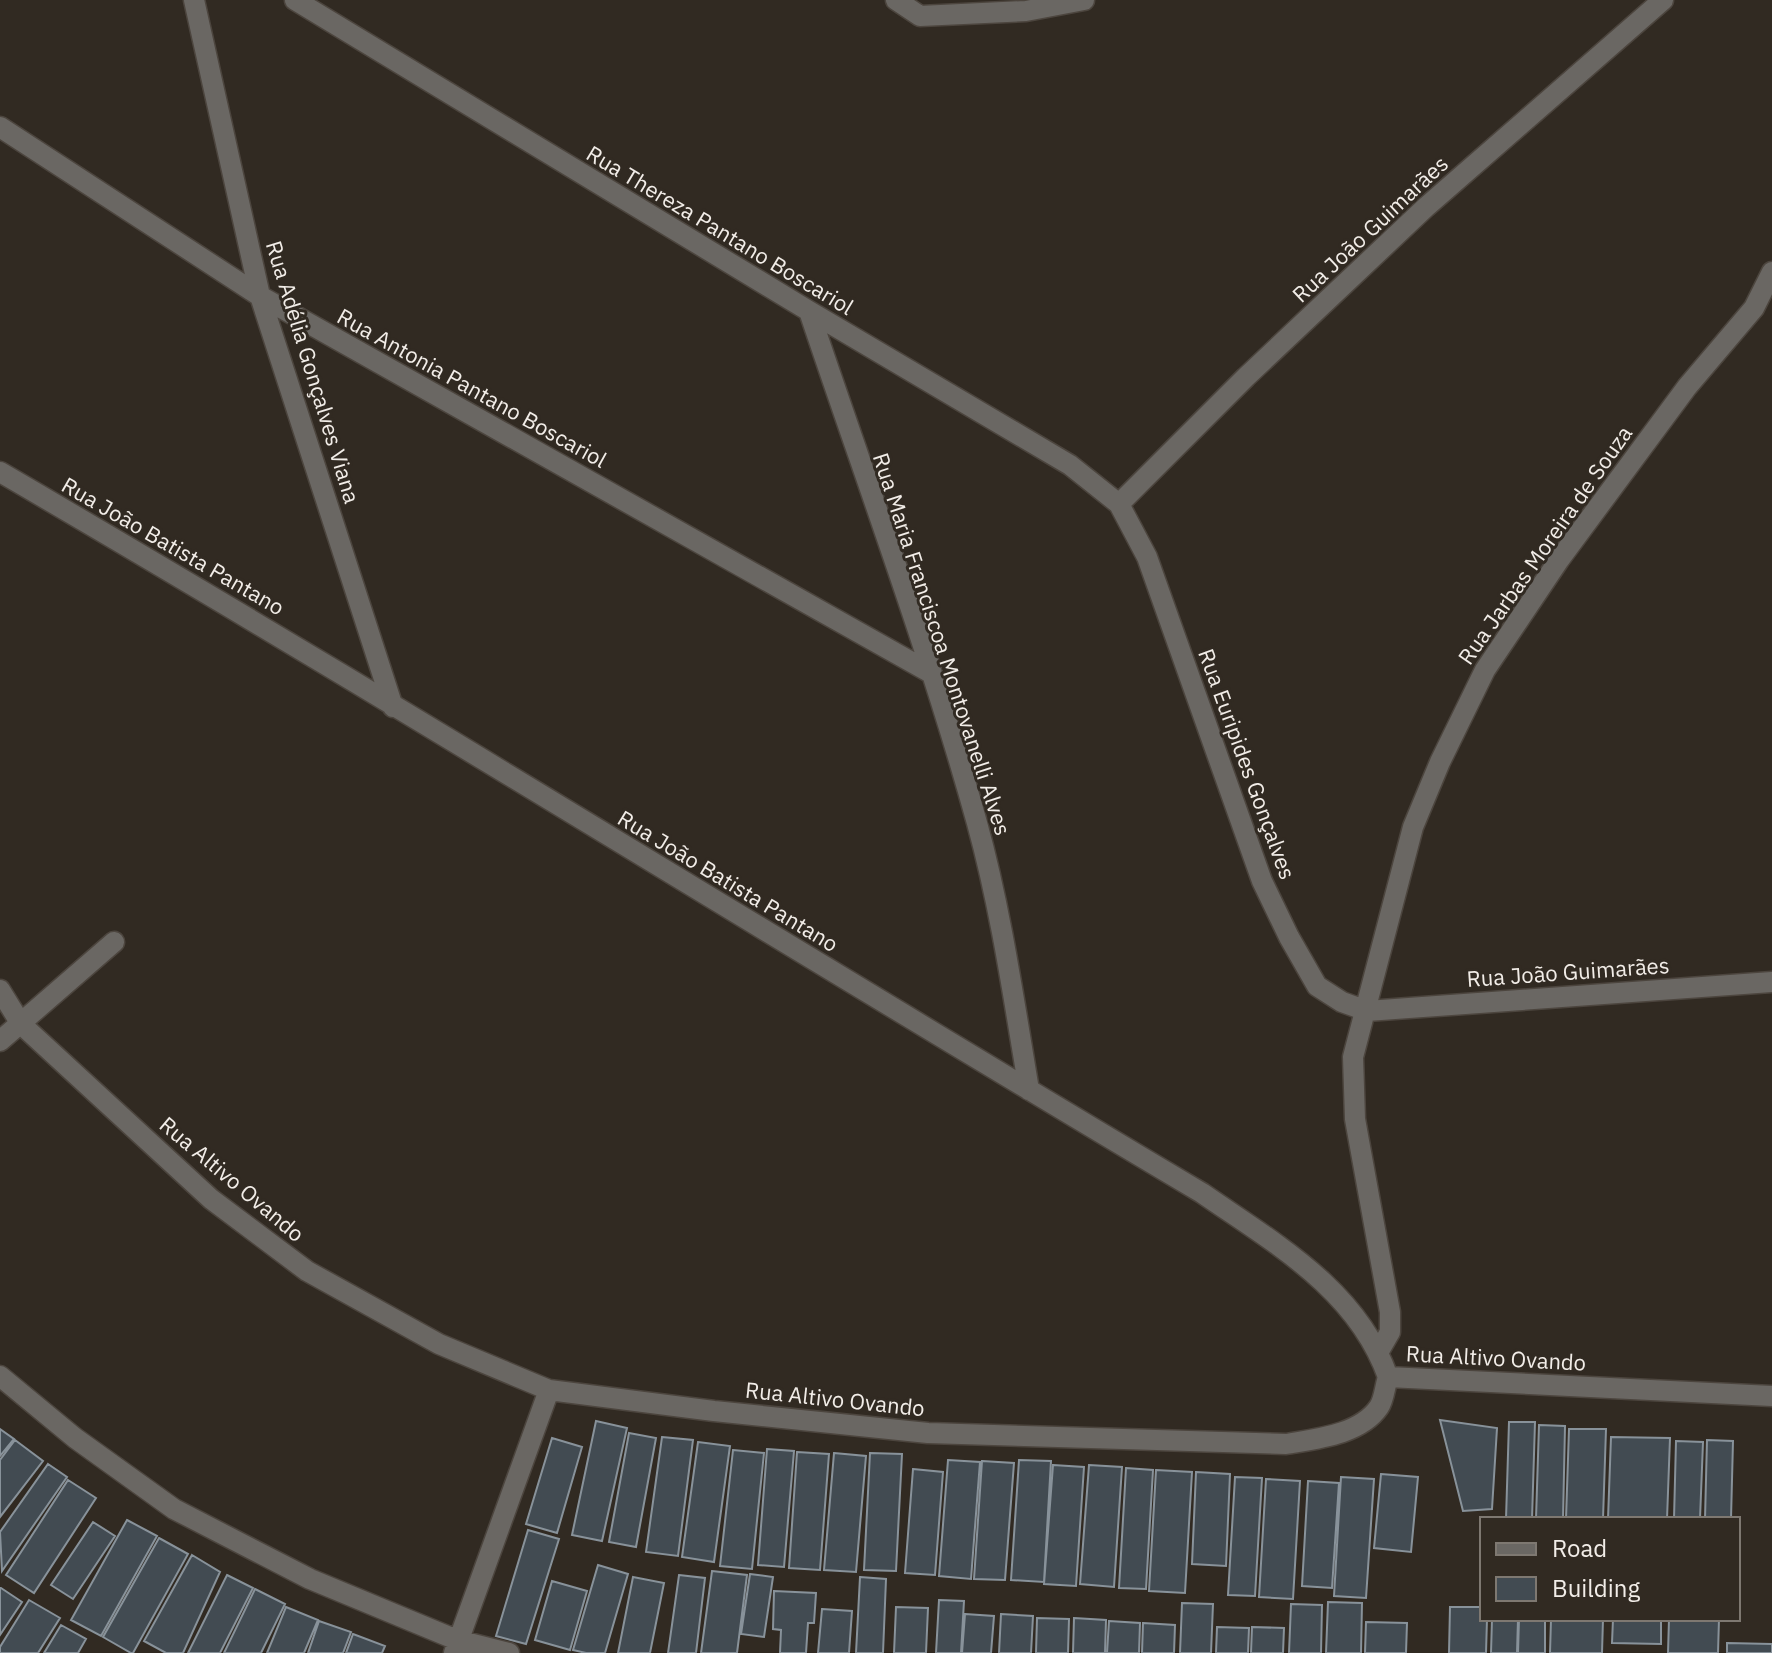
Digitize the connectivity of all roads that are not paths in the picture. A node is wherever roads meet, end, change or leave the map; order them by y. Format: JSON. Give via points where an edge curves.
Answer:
{"nodes":[{"id":1,"x":194,"y":0,"type":"edge"},
{"id":2,"x":295,"y":0,"type":"edge"},
{"id":3,"x":896,"y":0,"type":"edge"},
{"id":4,"x":1084,"y":0,"type":"edge"},
{"id":5,"x":1663,"y":0,"type":"edge"},
{"id":6,"x":0,"y":127,"type":"edge"},
{"id":7,"x":1772,"y":272,"type":"edge"},
{"id":8,"x":260,"y":296,"type":"junction"},
{"id":9,"x":809,"y":311,"type":"junction"},
{"id":10,"x":0,"y":472,"type":"edge"},
{"id":11,"x":1119,"y":504,"type":"junction"},
{"id":12,"x":931,"y":673,"type":"junction"},
{"id":13,"x":393,"y":707,"type":"junction"},
{"id":14,"x":114,"y":942,"type":"dead end"},
{"id":15,"x":1772,"y":982,"type":"edge"},
{"id":16,"x":0,"y":990,"type":"edge"},
{"id":17,"x":1367,"y":1011,"type":"junction"},
{"id":18,"x":21,"y":1024,"type":"junction"},
{"id":19,"x":0,"y":1041,"type":"edge"},
{"id":20,"x":1029,"y":1090,"type":"junction"},
{"id":21,"x":1379,"y":1351,"type":"junction"},
{"id":22,"x":0,"y":1376,"type":"edge"},
{"id":23,"x":1388,"y":1377,"type":"junction"},
{"id":24,"x":549,"y":1390,"type":"junction"},
{"id":25,"x":1772,"y":1396,"type":"edge"},
{"id":26,"x":456,"y":1646,"type":"edge"},
{"id":27,"x":509,"y":1653,"type":"edge"}],
"edges":[{"from":1,"to":8,"type":"street","name":"Rua Adélia Gonçalves Viana"},
{"from":2,"to":9,"type":"street","name":"Rua Thereza Pantano Boscariol"},
{"from":3,"to":4,"type":"street","via":[[920,16],[1026,11]]},
{"from":5,"to":11,"type":"street","name":"Rua João Guimarães","via":[[1426,207]]},
{"from":6,"to":8,"type":"street","name":"Rua Antonia Pantano Boscariol"},
{"from":7,"to":17,"type":"street","name":"Rua Jarbas Moreira de Souza","via":[[1754,308],[1687,387],[1485,670],[1413,827]]},
{"from":8,"to":12,"type":"street","name":"Rua Antonia Pantano Boscariol"},
{"from":8,"to":13,"type":"street","name":"Rua Adélia Gonçalves Viana"},
{"from":9,"to":11,"type":"street","name":"Rua Thereza Pantano Boscariol","via":[[1070,465]]},
{"from":9,"to":12,"type":"street","name":"Rua Maria Franciscoa Montovanelli Alves"},
{"from":10,"to":13,"type":"street","name":"Rua João Batista Pantano"},
{"from":11,"to":17,"type":"street","name":"Rua Euripides Gonçalves","via":[[1147,557],[1262,881],[1289,937],[1317,986]]},
{"from":12,"to":20,"type":"street","name":"Rua Maria Franciscoa Montovanelli Alves","via":[[977,825]]},
{"from":13,"to":20,"type":"street","name":"Rua João Batista Pantano"},
{"from":14,"to":18,"type":"street"},
{"from":15,"to":17,"type":"street","name":"Rua João Guimarães"},
{"from":16,"to":18,"type":"street","name":"Rua Altivo Ovando"},
{"from":17,"to":21,"type":"street","name":"Rua Jarbas Moreira de Souza","via":[[1353,1057],[1353,1076],[1355,1119],[1390,1312],[1390,1332]]},
{"from":18,"to":19,"type":"street"},
{"from":18,"to":24,"type":"street","name":"Rua Altivo Ovando","via":[[211,1199],[307,1271],[439,1344]]},
{"from":20,"to":21,"type":"street","name":"Rua João Batista Pantano","via":[[1202,1193],[1294,1256],[1358,1317]]},
{"from":21,"to":23,"type":"street","name":"Rua João Batista Pantano"},
{"from":22,"to":26,"type":"street","via":[[174,1509]]},
{"from":23,"to":24,"type":"street","name":"Rua Altivo Ovando","via":[[1380,1406],[1364,1422],[1326,1437],[1286,1444],[928,1433]]},
{"from":23,"to":25,"type":"street","name":"Rua Altivo Ovando"},
{"from":24,"to":26,"type":"street"},
{"from":26,"to":27,"type":"street"}]}
